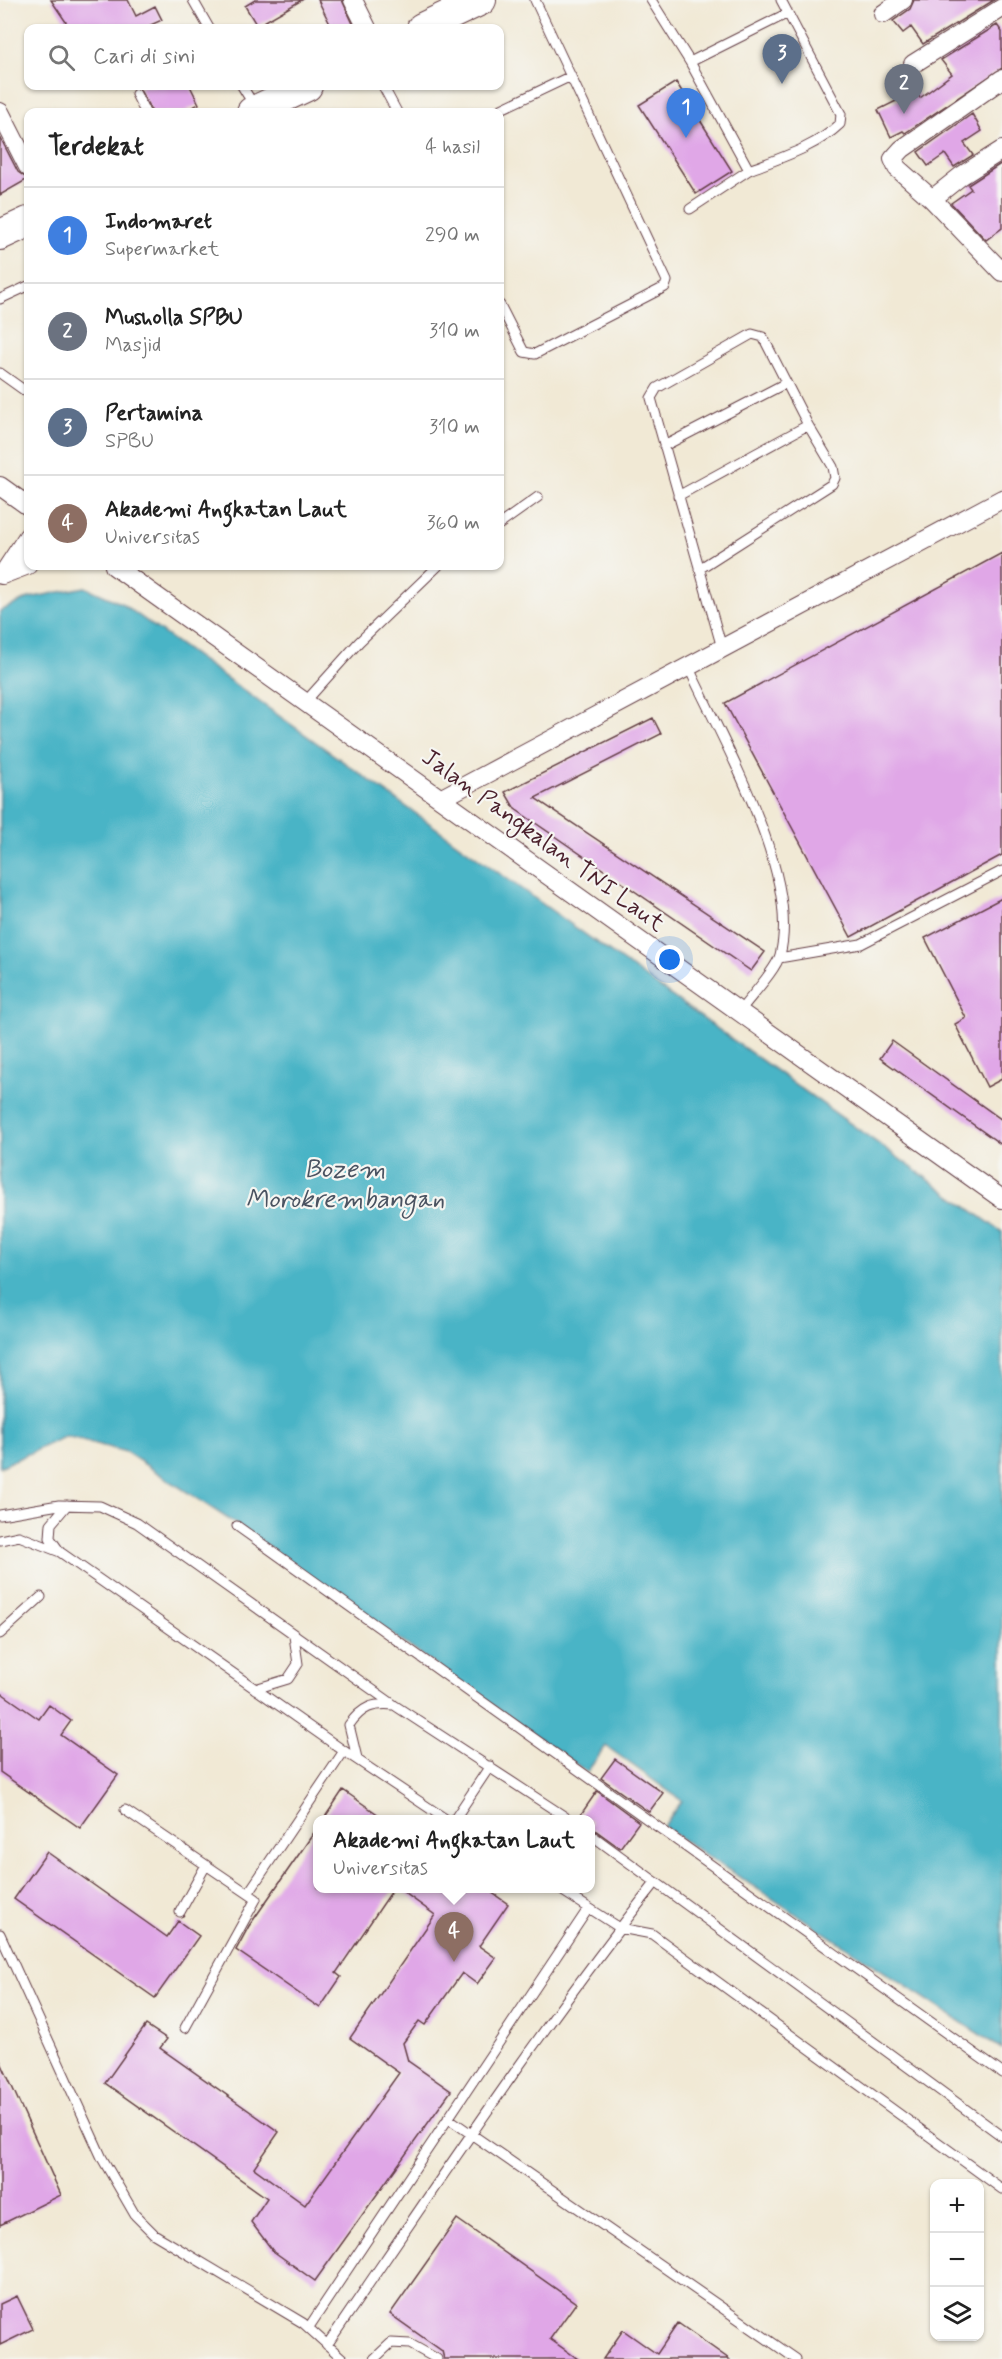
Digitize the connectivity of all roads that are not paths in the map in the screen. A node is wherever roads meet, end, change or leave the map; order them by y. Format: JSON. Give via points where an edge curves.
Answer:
{"nodes":[{"id":1,"x":193,"y":0,"type":"edge"},
{"id":2,"x":354,"y":0,"type":"edge"},
{"id":3,"x":481,"y":0,"type":"edge"},
{"id":4,"x":535,"y":0,"type":"edge"},
{"id":5,"x":651,"y":0,"type":"edge"},
{"id":6,"x":781,"y":0,"type":"edge"},
{"id":7,"x":903,"y":0,"type":"edge"},
{"id":8,"x":1002,"y":8,"type":"edge"},
{"id":9,"x":786,"y":14,"type":"junction"},
{"id":10,"x":883,"y":14,"type":"dead end"},
{"id":11,"x":207,"y":24,"type":"edge"},
{"id":12,"x":365,"y":24,"type":"edge"},
{"id":13,"x":430,"y":24,"type":"edge"},
{"id":14,"x":690,"y":62,"type":"junction"},
{"id":15,"x":913,"y":64,"type":"dead end"},
{"id":16,"x":571,"y":76,"type":"junction"},
{"id":17,"x":1002,"y":79,"type":"edge"},
{"id":18,"x":294,"y":90,"type":"edge"},
{"id":19,"x":385,"y":90,"type":"edge"},
{"id":20,"x":136,"y":93,"type":"dead end"},
{"id":21,"x":250,"y":103,"type":"edge"},
{"id":22,"x":143,"y":108,"type":"edge"},
{"id":23,"x":395,"y":108,"type":"edge"},
{"id":24,"x":503,"y":108,"type":"edge"},
{"id":25,"x":0,"y":112,"type":"edge"},
{"id":26,"x":1002,"y":150,"type":"edge"},
{"id":27,"x":24,"y":159,"type":"edge"},
{"id":28,"x":749,"y":170,"type":"junction"},
{"id":29,"x":932,"y":199,"type":"junction"},
{"id":30,"x":690,"y":209,"type":"dead end"},
{"id":31,"x":24,"y":224,"type":"edge"},
{"id":32,"x":0,"y":235,"type":"edge"},
{"id":33,"x":1002,"y":272,"type":"edge"},
{"id":34,"x":24,"y":288,"type":"edge"},
{"id":35,"x":0,"y":299,"type":"edge"},
{"id":36,"x":504,"y":313,"type":"edge"},
{"id":37,"x":0,"y":373,"type":"edge"},
{"id":38,"x":786,"y":383,"type":"junction"},
{"id":39,"x":24,"y":390,"type":"edge"},
{"id":40,"x":808,"y":425,"type":"junction"},
{"id":41,"x":664,"y":446,"type":"junction"},
{"id":42,"x":0,"y":486,"type":"edge"},
{"id":43,"x":678,"y":496,"type":"junction"},
{"id":44,"x":538,"y":497,"type":"dead end"},
{"id":45,"x":1002,"y":499,"type":"edge"},
{"id":46,"x":24,"y":503,"type":"edge"},
{"id":47,"x":504,"y":521,"type":"edge"},
{"id":48,"x":24,"y":542,"type":"edge"},
{"id":49,"x":24,"y":567,"type":"edge"},
{"id":50,"x":699,"y":569,"type":"junction"},
{"id":51,"x":120,"y":570,"type":"edge"},
{"id":52,"x":434,"y":570,"type":"edge"},
{"id":53,"x":2,"y":575,"type":"edge"},
{"id":54,"x":722,"y":648,"type":"junction"},
{"id":55,"x":689,"y":668,"type":"junction"},
{"id":56,"x":306,"y":701,"type":"junction"},
{"id":57,"x":442,"y":798,"type":"junction"},
{"id":58,"x":1002,"y":871,"type":"edge"},
{"id":59,"x":779,"y":958,"type":"junction"},
{"id":60,"x":740,"y":1011,"type":"junction"},
{"id":61,"x":1002,"y":1199,"type":"edge"},
{"id":62,"x":67,"y":1504,"type":"junction"},
{"id":63,"x":0,"y":1515,"type":"edge"},
{"id":64,"x":237,"y":1526,"type":"dead end"},
{"id":65,"x":0,"y":1540,"type":"edge"},
{"id":66,"x":60,"y":1552,"type":"junction"},
{"id":67,"x":41,"y":1597,"type":"dead end"},
{"id":68,"x":0,"y":1634,"type":"edge"},
{"id":69,"x":294,"y":1636,"type":"junction"},
{"id":70,"x":255,"y":1689,"type":"junction"},
{"id":71,"x":394,"y":1705,"type":"junction"},
{"id":72,"x":344,"y":1751,"type":"junction"},
{"id":73,"x":357,"y":1758,"type":"junction"},
{"id":74,"x":490,"y":1766,"type":"junction"},
{"id":75,"x":125,"y":1810,"type":"dead end"},
{"id":76,"x":440,"y":1815,"type":"edge"},
{"id":77,"x":457,"y":1815,"type":"edge"},
{"id":78,"x":563,"y":1815,"type":"edge"},
{"id":79,"x":595,"y":1839,"type":"edge"},
{"id":80,"x":206,"y":1865,"type":"junction"},
{"id":81,"x":656,"y":1882,"type":"junction"},
{"id":82,"x":249,"y":1892,"type":"junction"},
{"id":83,"x":565,"y":1893,"type":"edge"},
{"id":84,"x":588,"y":1909,"type":"junction"},
{"id":85,"x":180,"y":1911,"type":"dead end"},
{"id":86,"x":620,"y":1928,"type":"junction"},
{"id":87,"x":0,"y":1934,"type":"edge"},
{"id":88,"x":185,"y":2028,"type":"dead end"},
{"id":89,"x":1002,"y":2073,"type":"edge"},
{"id":90,"x":448,"y":2118,"type":"junction"},
{"id":91,"x":472,"y":2133,"type":"junction"},
{"id":92,"x":1002,"y":2136,"type":"edge"},
{"id":93,"x":1002,"y":2189,"type":"edge"},
{"id":94,"x":309,"y":2327,"type":"junction"},
{"id":95,"x":327,"y":2345,"type":"junction"},
{"id":96,"x":344,"y":2359,"type":"edge"},
{"id":97,"x":374,"y":2359,"type":"edge"},
{"id":98,"x":437,"y":2359,"type":"edge"},
{"id":99,"x":796,"y":2359,"type":"edge"}],
"edges":[{"from":1,"to":11,"type":"lane"},
{"from":2,"to":12,"type":"street"},
{"from":3,"to":13,"type":"highway"},
{"from":4,"to":16,"type":"lane"},
{"from":5,"to":14,"type":"lane"},
{"from":6,"to":9,"type":"lane"},
{"from":7,"to":10,"type":"street"},
{"from":8,"to":15,"type":"street"},
{"from":9,"to":14,"type":"lane"},
{"from":9,"to":28,"type":"lane","via":[[841,114],[840,124],[786,156]]},
{"from":14,"to":28,"type":"lane"},
{"from":16,"to":24,"type":"lane"},
{"from":16,"to":36,"type":"lane","via":[[667,282],[665,287],[536,354],[524,352]]},
{"from":17,"to":29,"type":"street","via":[[895,156],[897,168]]},
{"from":18,"to":21,"type":"highway"},
{"from":19,"to":23,"type":"lane"},
{"from":20,"to":22,"type":"lane"},
{"from":25,"to":27,"type":"street"},
{"from":26,"to":29,"type":"street"},
{"from":28,"to":30,"type":"lane"},
{"from":29,"to":33,"type":"street"},
{"from":31,"to":32,"type":"highway"},
{"from":34,"to":35,"type":"lane"},
{"from":37,"to":39,"type":"lane"},
{"from":38,"to":40,"type":"lane"},
{"from":38,"to":41,"type":"lane"},
{"from":38,"to":41,"type":"lane","via":[[763,338],[752,334],[653,392],[651,398]]},
{"from":40,"to":43,"type":"lane"},
{"from":40,"to":50,"type":"lane","via":[[833,467],[832,484]]},
{"from":41,"to":43,"type":"lane"},
{"from":42,"to":46,"type":"street"},
{"from":43,"to":50,"type":"lane"},
{"from":44,"to":47,"type":"lane"},
{"from":45,"to":54,"type":"street"},
{"from":48,"to":53,"type":"street"},
{"from":49,"to":53,"type":"street"},
{"from":50,"to":54,"type":"lane"},
{"from":51,"to":56,"type":"street","name":"Jalan Pangkalan TNI Laut"},
{"from":52,"to":56,"type":"lane","via":[[359,642]]},
{"from":54,"to":55,"type":"street"},
{"from":55,"to":57,"type":"street"},
{"from":55,"to":59,"type":"lane","via":[[774,859],[785,916]]},
{"from":56,"to":57,"type":"street","name":"Jalan Pangkalan TNI Laut"},
{"from":57,"to":60,"type":"street","name":"Jalan Pangkalan TNI Laut"},
{"from":58,"to":59,"type":"lane","via":[[861,944]]},
{"from":59,"to":60,"type":"lane"},
{"from":60,"to":61,"type":"street","name":"Jalan Pangkalan TNI Laut"},
{"from":62,"to":63,"type":"lane"},
{"from":62,"to":66,"type":"lane","via":[[51,1524],[50,1538]]},
{"from":62,"to":69,"type":"lane","via":[[100,1506],[137,1523]]},
{"from":64,"to":89,"type":"lane"},
{"from":65,"to":66,"type":"lane","via":[[19,1536]]},
{"from":66,"to":70,"type":"lane"},
{"from":67,"to":68,"type":"lane"},
{"from":69,"to":70,"type":"lane","via":[[298,1664],[288,1679]]},
{"from":69,"to":71,"type":"lane"},
{"from":70,"to":72,"type":"lane"},
{"from":71,"to":73,"type":"lane","via":[[374,1703],[358,1712],[349,1725]]},
{"from":71,"to":74,"type":"lane"},
{"from":72,"to":73,"type":"lane"},
{"from":72,"to":82,"type":"lane"},
{"from":73,"to":76,"type":"lane"},
{"from":74,"to":77,"type":"lane"},
{"from":74,"to":78,"type":"lane"},
{"from":75,"to":80,"type":"lane"},
{"from":79,"to":81,"type":"lane"},
{"from":80,"to":82,"type":"lane"},
{"from":80,"to":85,"type":"lane"},
{"from":81,"to":86,"type":"lane"},
{"from":81,"to":92,"type":"lane"},
{"from":82,"to":88,"type":"lane","via":[[256,1899]]},
{"from":83,"to":84,"type":"lane"},
{"from":84,"to":86,"type":"lane"},
{"from":84,"to":90,"type":"lane"},
{"from":86,"to":91,"type":"lane"},
{"from":86,"to":93,"type":"lane","via":[[652,1934]]},
{"from":87,"to":94,"type":"lane","via":[[102,2158],[135,2215],[154,2234]]},
{"from":90,"to":91,"type":"lane"},
{"from":90,"to":94,"type":"lane"},
{"from":91,"to":95,"type":"lane"},
{"from":91,"to":99,"type":"lane"},
{"from":94,"to":95,"type":"lane"},
{"from":95,"to":96,"type":"lane"},
{"from":97,"to":98,"type":"lane","via":[[391,2343],[410,2344]]}]}
